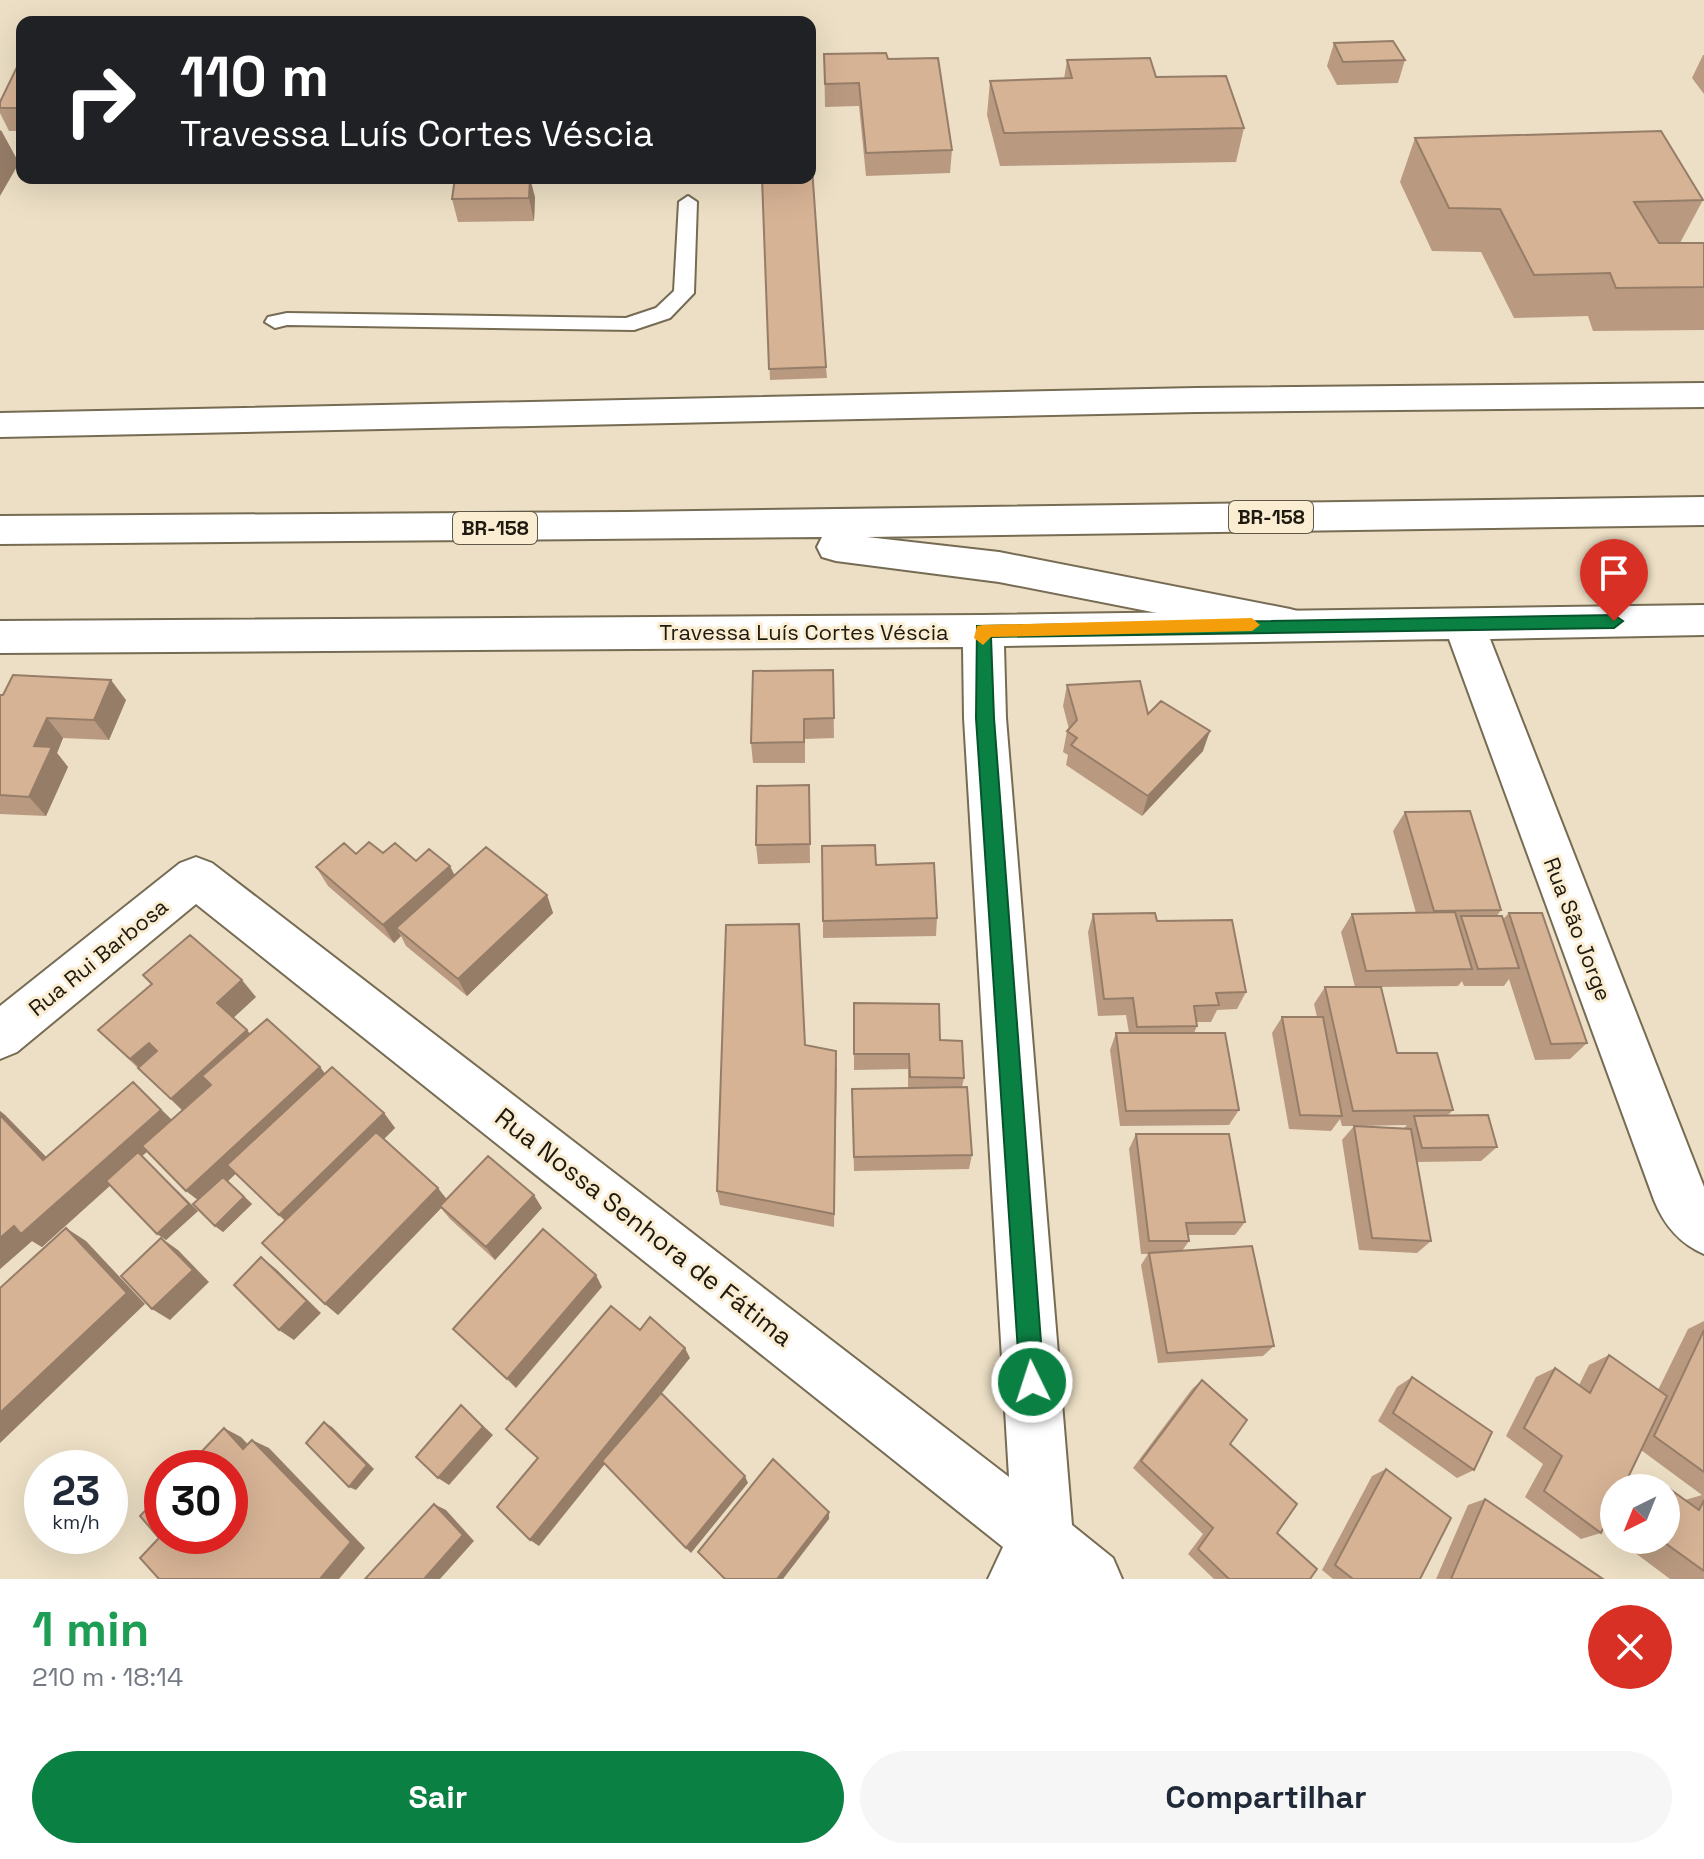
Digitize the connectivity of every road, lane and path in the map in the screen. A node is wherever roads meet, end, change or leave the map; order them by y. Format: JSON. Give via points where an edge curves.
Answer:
{"nodes":[{"id":1,"x":688,"y":202,"type":"dead end"},
{"id":2,"x":275,"y":322,"type":"dead end"},
{"id":3,"x":1704,"y":395,"type":"edge"},
{"id":4,"x":0,"y":425,"type":"edge"},
{"id":5,"x":1704,"y":511,"type":"edge"},
{"id":6,"x":627,"y":526,"type":"junction"},
{"id":7,"x":0,"y":530,"type":"edge"},
{"id":8,"x":153,"y":531,"type":"junction"},
{"id":9,"x":0,"y":543,"type":"edge"},
{"id":10,"x":1704,"y":620,"type":"edge"},
{"id":11,"x":1290,"y":624,"type":"junction"},
{"id":12,"x":1464,"y":625,"type":"junction"},
{"id":13,"x":983,"y":631,"type":"junction"},
{"id":14,"x":0,"y":637,"type":"edge"},
{"id":15,"x":196,"y":877,"type":"joint"},
{"id":16,"x":0,"y":1036,"type":"edge"},
{"id":17,"x":1704,"y":1227,"type":"edge"},
{"id":18,"x":1031,"y":1559,"type":"edge"},
{"id":19,"x":1092,"y":1579,"type":"edge"}],
"edges":[{"from":1,"to":2,"type":"lane","via":[[684,293],[663,313],[627,325]]},
{"from":3,"to":4,"type":"main road"},
{"from":5,"to":6,"type":"main road","number":"BR-158"},
{"from":6,"to":8,"type":"main road","number":"BR-158"},
{"from":6,"to":11,"type":"main road","via":[[999,567]]},
{"from":7,"to":8,"type":"main road","number":"BR-158"},
{"from":8,"to":9,"type":"main road","number":"BR-158"},
{"from":10,"to":12,"type":"main road","name":"Travessa Luís Cortes Véscia"},
{"from":11,"to":12,"type":"main road","name":"Travessa Luís Cortes Véscia"},
{"from":11,"to":13,"type":"main road","name":"Travessa Luís Cortes Véscia"},
{"from":12,"to":17,"type":"main road","name":"Rua São Jorge","via":[[1680,1200]]},
{"from":13,"to":14,"type":"main road","name":"Travessa Luís Cortes Véscia"},
{"from":13,"to":18,"type":"main road"},
{"from":15,"to":16,"type":"main road","name":"Rua Rui Barbosa"},
{"from":15,"to":18,"type":"main road","name":"Rua Nossa Senhora de Fátima"},
{"from":18,"to":19,"type":"main road","name":"Rua Nossa Senhora de Fátima"}]}
